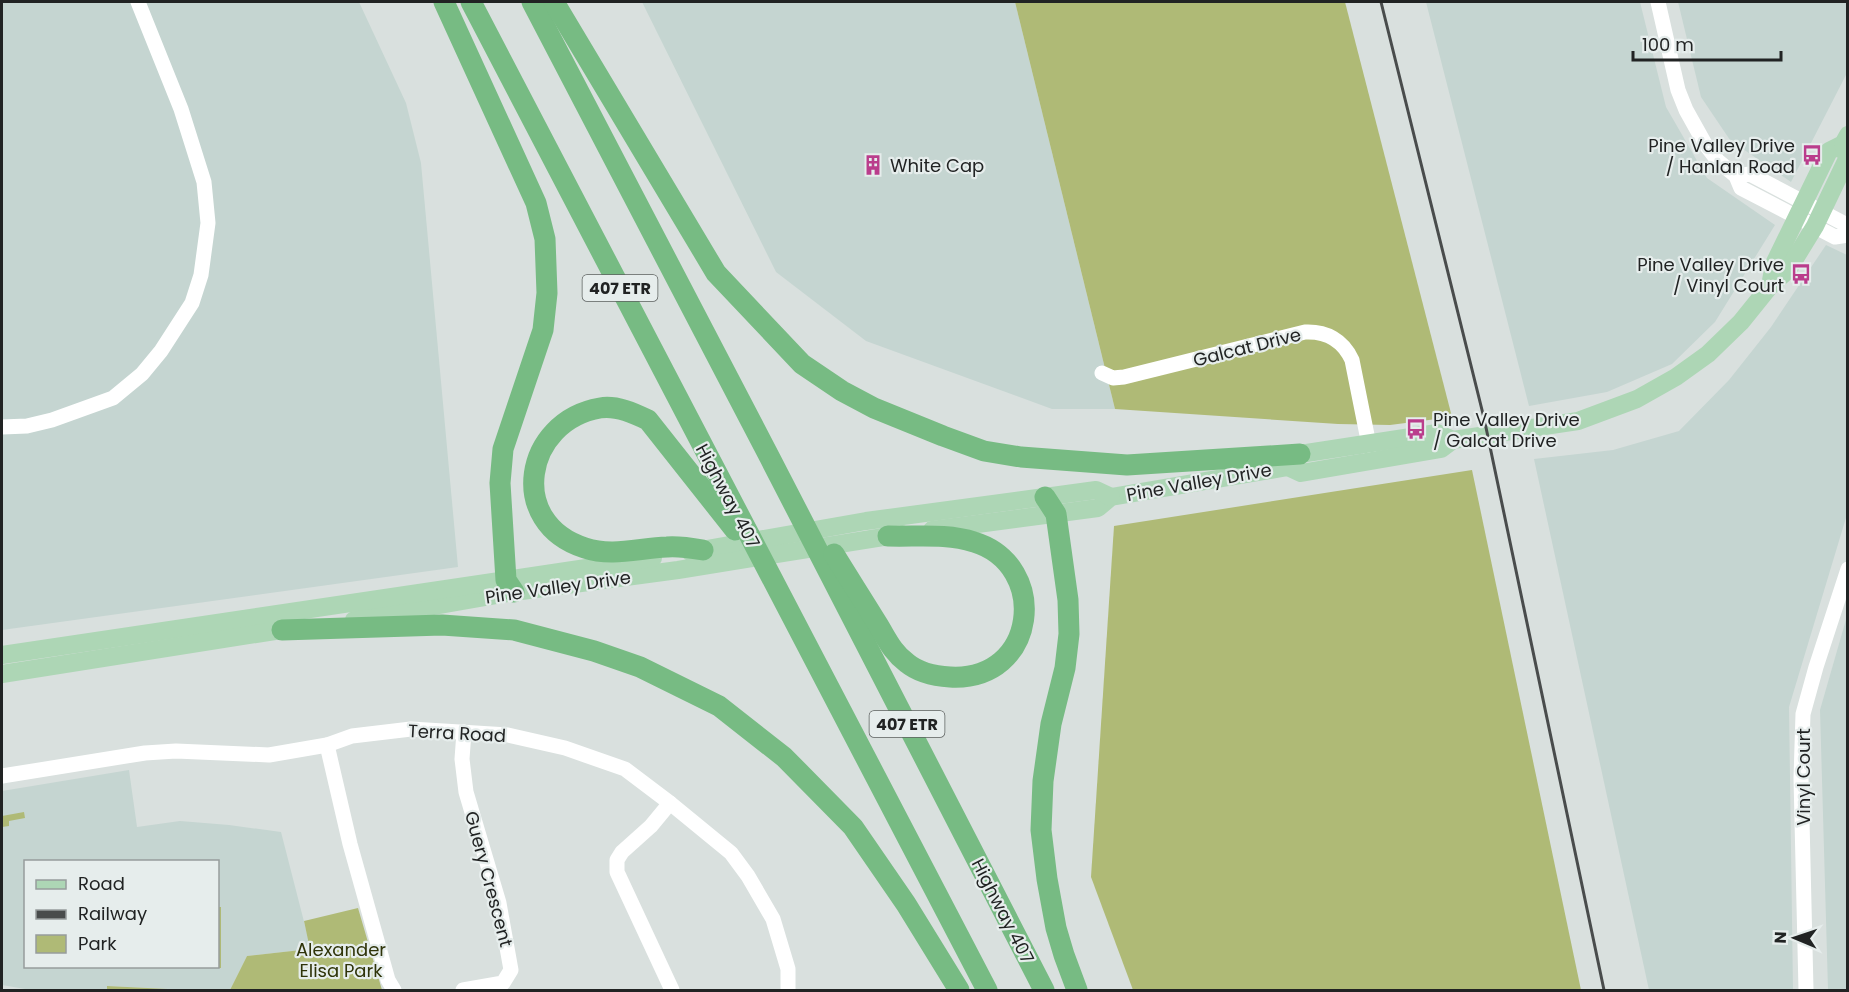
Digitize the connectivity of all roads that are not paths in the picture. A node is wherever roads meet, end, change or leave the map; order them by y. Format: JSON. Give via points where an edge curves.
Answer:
{"nodes":[{"id":1,"x":138,"y":2,"type":"edge"},
{"id":2,"x":444,"y":2,"type":"edge"},
{"id":3,"x":471,"y":2,"type":"edge"},
{"id":4,"x":532,"y":2,"type":"edge"},
{"id":5,"x":554,"y":2,"type":"edge"},
{"id":6,"x":1658,"y":2,"type":"edge"},
{"id":7,"x":1845,"y":140,"type":"edge"},
{"id":8,"x":1801,"y":209,"type":"junction"},
{"id":9,"x":1818,"y":219,"type":"junction"},
{"id":10,"x":1848,"y":234,"type":"edge"},
{"id":11,"x":1770,"y":286,"type":"junction"},
{"id":12,"x":1102,"y":373,"type":"dead end"},
{"id":13,"x":2,"y":427,"type":"edge"},
{"id":14,"x":1371,"y":453,"type":"junction"},
{"id":15,"x":770,"y":458,"type":"junction"},
{"id":16,"x":1294,"y":461,"type":"junction"},
{"id":17,"x":1051,"y":506,"type":"junction"},
{"id":18,"x":874,"y":532,"type":"junction"},
{"id":19,"x":704,"y":550,"type":"joint"},
{"id":20,"x":677,"y":557,"type":"junction"},
{"id":21,"x":1848,"y":569,"type":"edge"},
{"id":22,"x":770,"y":575,"type":"junction"},
{"id":23,"x":510,"y":586,"type":"junction"},
{"id":24,"x":282,"y":630,"type":"junction"},
{"id":25,"x":2,"y":655,"type":"edge"},
{"id":26,"x":2,"y":674,"type":"edge"},
{"id":27,"x":464,"y":732,"type":"junction"},
{"id":28,"x":327,"y":745,"type":"junction"},
{"id":29,"x":2,"y":776,"type":"edge"},
{"id":30,"x":670,"y":802,"type":"junction"},
{"id":31,"x":394,"y":990,"type":"edge"},
{"id":32,"x":463,"y":990,"type":"edge"},
{"id":33,"x":672,"y":990,"type":"edge"},
{"id":34,"x":788,"y":990,"type":"edge"},
{"id":35,"x":959,"y":990,"type":"edge"},
{"id":36,"x":987,"y":990,"type":"edge"},
{"id":37,"x":1044,"y":990,"type":"edge"},
{"id":38,"x":1077,"y":990,"type":"edge"},
{"id":39,"x":1806,"y":990,"type":"edge"}],
"edges":[{"from":1,"to":13,"type":"street","via":[[181,109],[204,182],[208,223],[201,275],[192,303],[161,351],[142,374],[113,398],[52,420]]},
{"from":2,"to":23,"type":"highway","via":[[536,203],[545,239],[547,293],[543,330],[503,449],[500,483]]},
{"from":3,"to":22,"type":"highway","name":"Highway 407","number":"407 ETR"},
{"from":4,"to":15,"type":"highway","name":"Highway 407","number":"407 ETR"},
{"from":5,"to":16,"type":"highway","via":[[716,273],[802,364],[842,391],[943,436],[984,451],[1021,457],[1127,465]]},
{"from":6,"to":8,"type":"street","via":[[1678,90],[1698,134],[1718,162],[1736,176],[1750,174]]},
{"from":7,"to":8,"type":"main road","name":"Pine Valley Drive","via":[[1829,151]]},
{"from":7,"to":9,"type":"main road","name":"Pine Valley Drive","via":[[1847,159]]},
{"from":8,"to":9,"type":"street"},
{"from":8,"to":11,"type":"main road","name":"Pine Valley Drive","via":[[1774,264]]},
{"from":9,"to":10,"type":"street","via":[[1835,237]]},
{"from":9,"to":11,"type":"main road","name":"Pine Valley Drive","via":[[1788,270]]},
{"from":11,"to":14,"type":"main road","name":"Pine Valley Drive","via":[[1708,354],[1637,399],[1578,421],[1453,440],[1441,449]]},
{"from":12,"to":14,"type":"street","name":"Galcat Drive","via":[[1124,377],[1305,332],[1321,333],[1338,341],[1349,354]]},
{"from":14,"to":16,"type":"main road","name":"Pine Valley Drive"},
{"from":15,"to":18,"type":"highway","via":[[821,532],[891,649],[906,663],[930,674],[963,678],[989,670],[1011,653],[1021,632],[1023,608],[1018,577],[1007,560],[987,547],[957,538]]},
{"from":15,"to":37,"type":"highway","name":"Highway 407","number":"407 ETR"},
{"from":16,"to":17,"type":"main road","name":"Pine Valley Drive","via":[[1111,497],[1098,508]]},
{"from":17,"to":18,"type":"main road","name":"Pine Valley Drive"},
{"from":17,"to":18,"type":"main road","name":"Pine Valley Drive"},
{"from":17,"to":38,"type":"highway","via":[[1068,600],[1069,634],[1042,781],[1041,830],[1056,928]]},
{"from":18,"to":19,"type":"main road","name":"Pine Valley Drive"},
{"from":18,"to":20,"type":"main road","name":"Pine Valley Drive"},
{"from":19,"to":20,"type":"highway"},
{"from":20,"to":22,"type":"highway","via":[[603,552],[568,541],[552,530],[540,512],[532,476],[549,437],[563,423],[601,408],[631,411],[648,420]]},
{"from":20,"to":23,"type":"main road","name":"Pine Valley Drive"},
{"from":21,"to":39,"type":"street","name":"Vinyl Court","via":[[1803,714]]},
{"from":22,"to":36,"type":"highway","name":"Highway 407","number":"407 ETR"},
{"from":23,"to":24,"type":"main road","name":"Pine Valley Drive","via":[[364,619]]},
{"from":23,"to":25,"type":"main road","name":"Pine Valley Drive"},
{"from":24,"to":26,"type":"main road","name":"Pine Valley Drive"},
{"from":24,"to":35,"type":"highway","via":[[442,625],[514,630],[640,667],[719,706],[784,757],[854,827]]},
{"from":27,"to":28,"type":"street","name":"Terra Road","via":[[379,732]]},
{"from":27,"to":30,"type":"street","name":"Terra Road","via":[[508,735],[580,752],[625,769]]},
{"from":27,"to":32,"type":"street","name":"Guery Crescent","via":[[466,792],[499,903],[511,970],[503,983]]},
{"from":28,"to":29,"type":"street","name":"Terra Road","via":[[269,755],[192,750],[145,753]]},
{"from":28,"to":31,"type":"street","via":[[350,844]]},
{"from":30,"to":33,"type":"street","via":[[622,852],[617,872]]},
{"from":30,"to":34,"type":"street","name":"Terra Road","via":[[731,854],[748,876],[773,919],[788,969]]}]}
